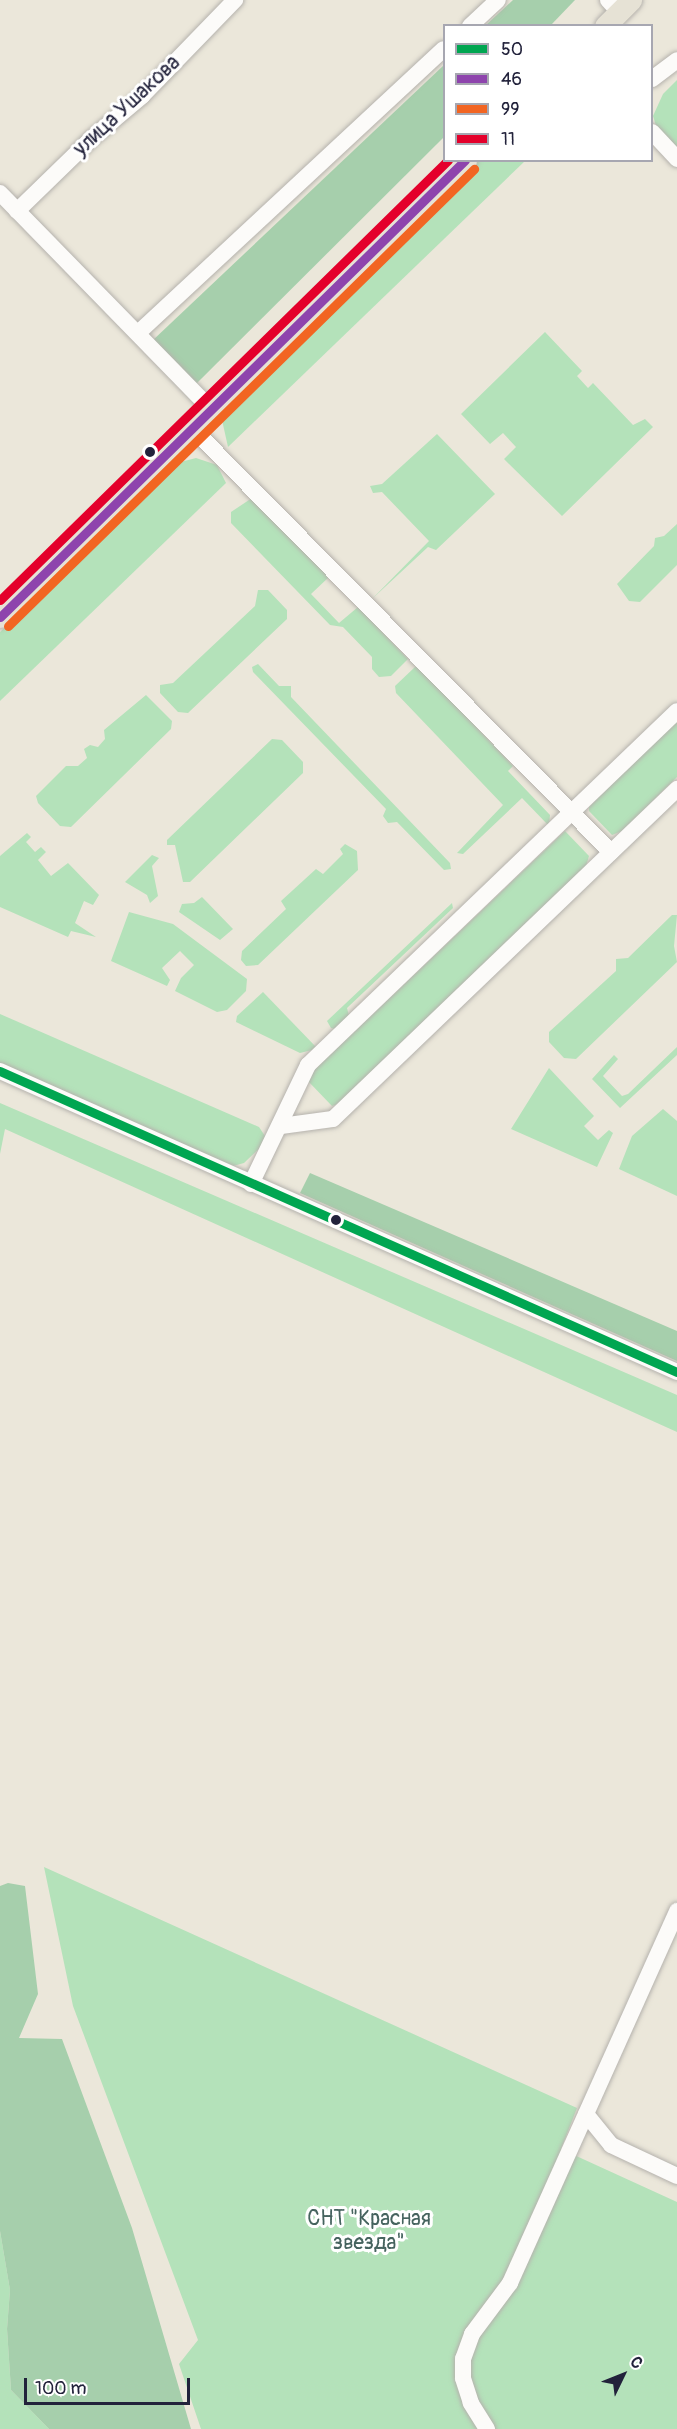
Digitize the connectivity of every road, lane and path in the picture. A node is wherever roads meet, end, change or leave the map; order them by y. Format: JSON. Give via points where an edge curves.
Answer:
{"nodes":[{"id":1,"x":235,"y":0,"type":"edge"},
{"id":2,"x":498,"y":0,"type":"edge"},
{"id":3,"x":472,"y":24,"type":"edge"},
{"id":4,"x":443,"y":51,"type":"edge"},
{"id":5,"x":677,"y":60,"type":"edge"},
{"id":6,"x":653,"y":72,"type":"edge"},
{"id":7,"x":653,"y":134,"type":"edge"},
{"id":8,"x":677,"y":159,"type":"edge"},
{"id":9,"x":464,"y":162,"type":"edge"},
{"id":10,"x":0,"y":193,"type":"edge"},
{"id":11,"x":17,"y":211,"type":"junction"},
{"id":12,"x":138,"y":333,"type":"junction"},
{"id":13,"x":211,"y":409,"type":"junction"},
{"id":14,"x":191,"y":427,"type":"junction"},
{"id":15,"x":0,"y":616,"type":"edge"},
{"id":16,"x":677,"y":711,"type":"edge"},
{"id":17,"x":677,"y":789,"type":"edge"},
{"id":18,"x":571,"y":812,"type":"junction"},
{"id":19,"x":611,"y":852,"type":"junction"},
{"id":20,"x":0,"y":1071,"type":"edge"},
{"id":21,"x":281,"y":1126,"type":"junction"},
{"id":22,"x":251,"y":1185,"type":"junction"},
{"id":23,"x":677,"y":1372,"type":"edge"},
{"id":24,"x":677,"y":1911,"type":"edge"},
{"id":25,"x":586,"y":2114,"type":"junction"},
{"id":26,"x":677,"y":2176,"type":"edge"},
{"id":27,"x":487,"y":2429,"type":"edge"}],
"edges":[{"from":1,"to":11,"type":"street","name":"улица Ушакова","via":[[142,96]]},
{"from":2,"to":3,"type":"street"},
{"from":4,"to":12,"type":"street"},
{"from":5,"to":6,"type":"street"},
{"from":7,"to":8,"type":"street"},
{"from":9,"to":13,"type":"main road"},
{"from":10,"to":11,"type":"street"},
{"from":11,"to":12,"type":"street"},
{"from":12,"to":13,"type":"street"},
{"from":13,"to":14,"type":"main road"},
{"from":14,"to":15,"type":"main road"},
{"from":14,"to":18,"type":"street"},
{"from":16,"to":18,"type":"street"},
{"from":17,"to":19,"type":"street"},
{"from":18,"to":19,"type":"street"},
{"from":18,"to":21,"type":"street","via":[[308,1065]]},
{"from":19,"to":21,"type":"street","via":[[333,1119]]},
{"from":20,"to":22,"type":"street"},
{"from":21,"to":22,"type":"street"},
{"from":22,"to":23,"type":"street"},
{"from":24,"to":25,"type":"street"},
{"from":25,"to":26,"type":"street","via":[[611,2145]]},
{"from":25,"to":27,"type":"street","via":[[510,2283],[472,2334],[463,2358],[463,2378],[471,2403]]}]}
